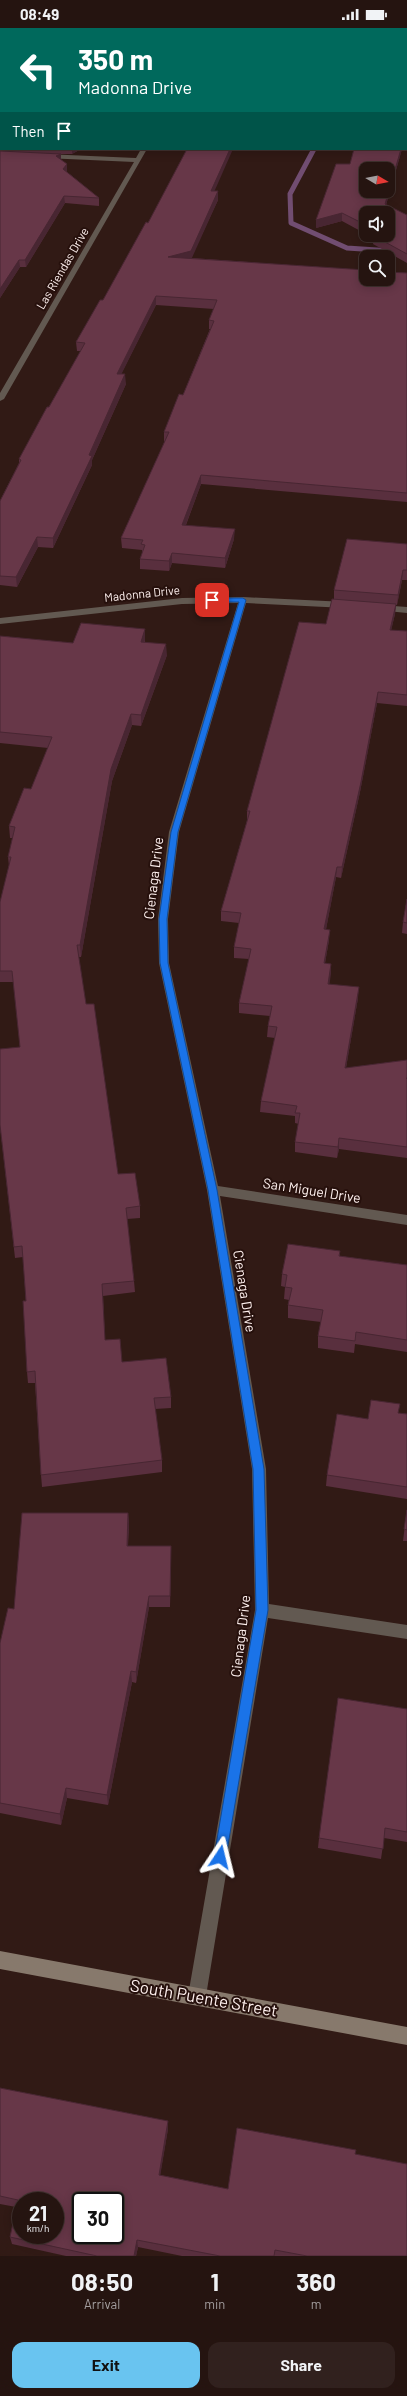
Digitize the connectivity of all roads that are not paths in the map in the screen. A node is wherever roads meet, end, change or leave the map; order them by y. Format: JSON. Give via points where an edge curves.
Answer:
{"nodes":[{"id":1,"x":143,"y":150,"type":"edge"},
{"id":2,"x":36,"y":156,"type":"edge"},
{"id":3,"x":137,"y":160,"type":"junction"},
{"id":4,"x":0,"y":399,"type":"edge"},
{"id":5,"x":243,"y":600,"type":"junction"},
{"id":6,"x":353,"y":606,"type":"edge"},
{"id":7,"x":368,"y":607,"type":"edge"},
{"id":8,"x":407,"y":610,"type":"edge"},
{"id":9,"x":0,"y":621,"type":"edge"},
{"id":10,"x":213,"y":1190,"type":"junction"},
{"id":11,"x":407,"y":1220,"type":"edge"},
{"id":12,"x":262,"y":1610,"type":"junction"},
{"id":13,"x":407,"y":1632,"type":"edge"},
{"id":14,"x":0,"y":1960,"type":"edge"},
{"id":15,"x":197,"y":1996,"type":"junction"},
{"id":16,"x":407,"y":2036,"type":"edge"}],
"edges":[{"from":1,"to":3,"type":"street","name":"Las Riendas Drive"},
{"from":2,"to":3,"type":"street"},
{"from":3,"to":4,"type":"street","name":"Las Riendas Drive"},
{"from":5,"to":6,"type":"street","name":"Madonna Drive"},
{"from":5,"to":9,"type":"street","name":"Madonna Drive","via":[[182,601]]},
{"from":5,"to":10,"type":"street","name":"Cienaga Drive","via":[[174,832],[163,919],[164,963]]},
{"from":7,"to":8,"type":"street"},
{"from":10,"to":11,"type":"street","name":"San Miguel Drive"},
{"from":10,"to":12,"type":"street","name":"Cienaga Drive","via":[[258,1469]]},
{"from":12,"to":13,"type":"street"},
{"from":12,"to":15,"type":"street","name":"Cienaga Drive"},
{"from":14,"to":15,"type":"street","name":"South Puente Street"},
{"from":15,"to":16,"type":"street","name":"South Puente Street"}]}
